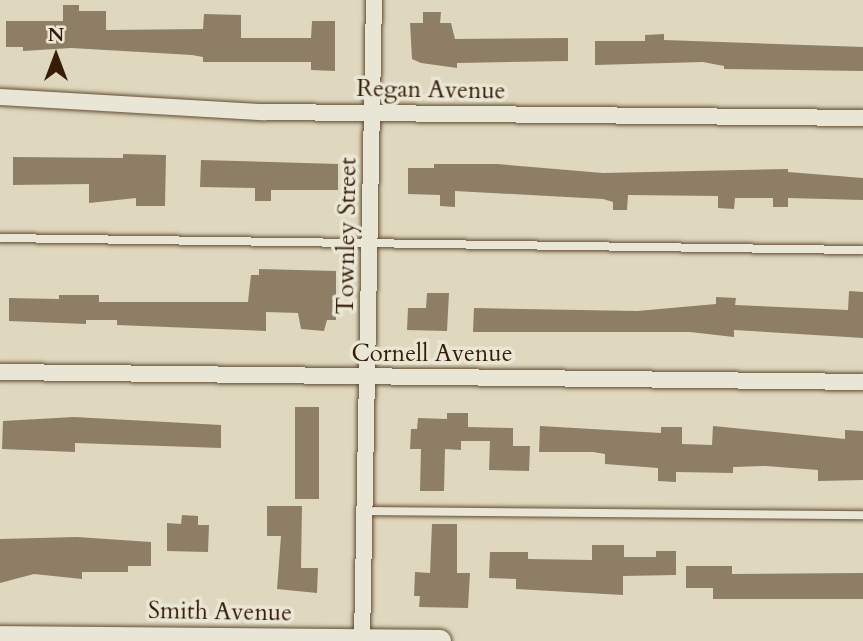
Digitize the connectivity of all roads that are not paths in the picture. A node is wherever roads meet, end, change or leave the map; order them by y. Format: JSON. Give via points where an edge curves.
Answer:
{"nodes":[{"id":1,"x":374,"y":0,"type":"edge"},
{"id":2,"x":0,"y":97,"type":"edge"},
{"id":3,"x":371,"y":112,"type":"junction"},
{"id":4,"x":863,"y":118,"type":"edge"},
{"id":5,"x":0,"y":238,"type":"edge"},
{"id":6,"x":370,"y":244,"type":"junction"},
{"id":7,"x":863,"y":250,"type":"edge"},
{"id":8,"x":0,"y":372,"type":"edge"},
{"id":9,"x":368,"y":376,"type":"junction"},
{"id":10,"x":863,"y":382,"type":"edge"},
{"id":11,"x":366,"y":511,"type":"junction"},
{"id":12,"x":863,"y":515,"type":"edge"},
{"id":13,"x":0,"y":636,"type":"edge"},
{"id":14,"x":362,"y":640,"type":"edge"},
{"id":15,"x":439,"y":641,"type":"edge"}],
"edges":[{"from":1,"to":3,"type":"street","name":"Townley Street"},
{"from":2,"to":3,"type":"street","name":"Regan Avenue","via":[[92,99],[231,111]]},
{"from":3,"to":4,"type":"street","name":"Regan Avenue"},
{"from":3,"to":6,"type":"street","name":"Townley Street"},
{"from":5,"to":6,"type":"lane"},
{"from":6,"to":7,"type":"lane"},
{"from":6,"to":9,"type":"street","name":"Townley Street"},
{"from":8,"to":9,"type":"street","name":"Cornell Avenue"},
{"from":9,"to":10,"type":"street","name":"Cornell Avenue"},
{"from":9,"to":11,"type":"street","name":"Townley Street"},
{"from":11,"to":12,"type":"lane"},
{"from":11,"to":14,"type":"street","name":"Townley Street"},
{"from":13,"to":14,"type":"street","name":"Smith Avenue"},
{"from":14,"to":15,"type":"street","name":"Smith Avenue"}]}
